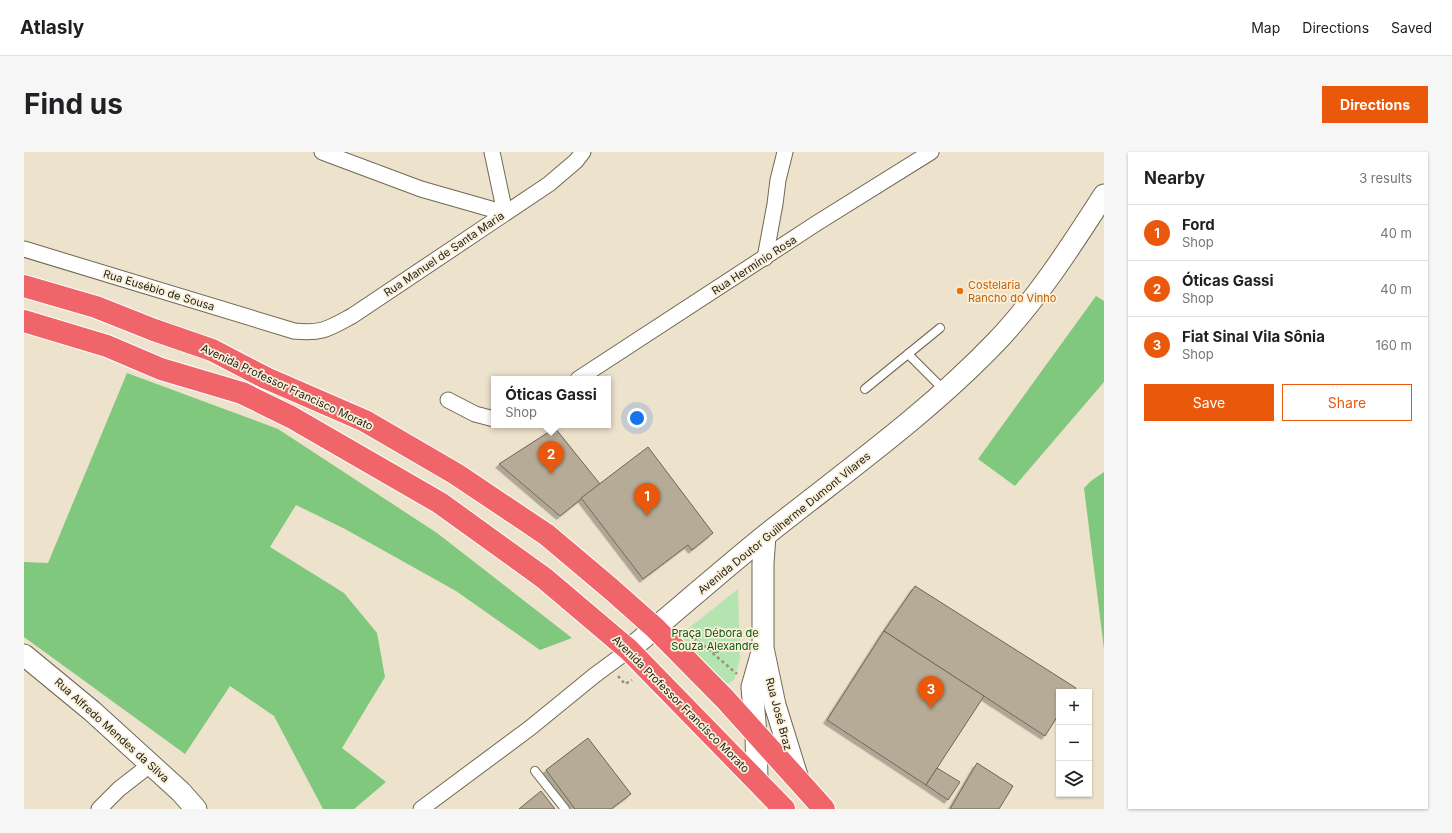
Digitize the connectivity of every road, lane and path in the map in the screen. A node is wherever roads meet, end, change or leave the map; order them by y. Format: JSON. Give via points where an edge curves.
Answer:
{"nodes":[{"id":1,"x":322,"y":152,"type":"edge"},
{"id":2,"x":492,"y":152,"type":"edge"},
{"id":3,"x":583,"y":152,"type":"edge"},
{"id":4,"x":785,"y":152,"type":"edge"},
{"id":5,"x":931,"y":152,"type":"edge"},
{"id":6,"x":1104,"y":195,"type":"edge"},
{"id":7,"x":505,"y":213,"type":"junction"},
{"id":8,"x":24,"y":249,"type":"edge"},
{"id":9,"x":765,"y":258,"type":"junction"},
{"id":10,"x":24,"y":286,"type":"edge"},
{"id":11,"x":24,"y":321,"type":"edge"},
{"id":12,"x":940,"y":328,"type":"dead end"},
{"id":13,"x":294,"y":331,"type":"joint"},
{"id":14,"x":908,"y":354,"type":"junction"},
{"id":15,"x":583,"y":376,"type":"edge"},
{"id":16,"x":865,"y":389,"type":"dead end"},
{"id":17,"x":945,"y":391,"type":"junction"},
{"id":18,"x":448,"y":400,"type":"dead end"},
{"id":19,"x":491,"y":418,"type":"edge"},
{"id":20,"x":765,"y":536,"type":"junction"},
{"id":21,"x":655,"y":628,"type":"junction"},
{"id":22,"x":763,"y":648,"type":"junction"},
{"id":23,"x":629,"y":650,"type":"junction"},
{"id":24,"x":677,"y":651,"type":"junction"},
{"id":25,"x":24,"y":654,"type":"edge"},
{"id":26,"x":752,"y":687,"type":"junction"},
{"id":27,"x":756,"y":734,"type":"junction"},
{"id":28,"x":151,"y":764,"type":"junction"},
{"id":29,"x":535,"y":771,"type":"dead end"},
{"id":30,"x":798,"y":779,"type":"junction"},
{"id":31,"x":757,"y":780,"type":"junction"},
{"id":32,"x":99,"y":809,"type":"edge"},
{"id":33,"x":196,"y":809,"type":"edge"},
{"id":34,"x":421,"y":809,"type":"edge"},
{"id":35,"x":565,"y":809,"type":"edge"},
{"id":36,"x":784,"y":809,"type":"edge"},
{"id":37,"x":824,"y":809,"type":"edge"}],
"edges":[{"from":1,"to":7,"type":"street","via":[[421,189]]},
{"from":2,"to":7,"type":"street"},
{"from":3,"to":7,"type":"street","name":"Rua Manuel de Santa Maria","via":[[549,184]]},
{"from":4,"to":9,"type":"street"},
{"from":5,"to":9,"type":"street","name":"Rua Hermínio Rosa"},
{"from":6,"to":17,"type":"main road","name":"Avenida Doutor Guilherme Dumont Vilares","via":[[1034,298],[997,341]]},
{"from":7,"to":13,"type":"street","name":"Rua Manuel de Santa Maria","via":[[352,316],[326,330]]},
{"from":8,"to":13,"type":"street","name":"Rua Eusébio de Sousa"},
{"from":9,"to":15,"type":"street","name":"Rua Hermínio Rosa"},
{"from":10,"to":21,"type":"highway","name":"Avenida Professor Francisco Morato","via":[[96,307],[212,350],[266,378],[365,421],[456,474],[547,535]]},
{"from":11,"to":23,"type":"highway","name":"Avenida Professor Francisco Morato","via":[[107,346],[161,369],[242,393],[291,417],[440,503],[544,578]]},
{"from":12,"to":14,"type":"lane"},
{"from":14,"to":16,"type":"lane"},
{"from":14,"to":17,"type":"lane"},
{"from":17,"to":20,"type":"main road","name":"Avenida Doutor Guilherme Dumont Vilares","via":[[903,428]]},
{"from":18,"to":19,"type":"street","via":[[475,414]]},
{"from":20,"to":21,"type":"main road","name":"Avenida Doutor Guilherme Dumont Vilares"},
{"from":20,"to":22,"type":"main road","name":"Rua José Braz"},
{"from":21,"to":23,"type":"main road","name":"Avenida Doutor Guilherme Dumont Vilares"},
{"from":21,"to":24,"type":"highway","name":"Avenida Professor Francisco Morato"},
{"from":22,"to":26,"type":"main road","name":"Rua José Braz"},
{"from":22,"to":30,"type":"main road","name":"Rua José Braz","via":[[775,705]]},
{"from":23,"to":31,"type":"highway","name":"Avenida Professor Francisco Morato"},
{"from":23,"to":34,"type":"street","name":"Avenida Doutor Guilherme Dumont Vilares"},
{"from":24,"to":26,"type":"path","via":[[696,639]]},
{"from":24,"to":27,"type":"highway","name":"Avenida Professor Francisco Morato"},
{"from":25,"to":28,"type":"main road","name":"Rua Alfredo Mendes da Silva"},
{"from":26,"to":27,"type":"main road","name":"Rua José Braz"},
{"from":27,"to":30,"type":"highway","name":"Avenida Professor Francisco Morato"},
{"from":27,"to":31,"type":"main road","name":"Rua José Braz"},
{"from":28,"to":32,"type":"street","via":[[119,789]]},
{"from":28,"to":33,"type":"main road","name":"Rua Alfredo Mendes da Silva"},
{"from":29,"to":35,"type":"lane"},
{"from":30,"to":37,"type":"highway","name":"Avenida Professor Francisco Morato"},
{"from":31,"to":36,"type":"highway","name":"Avenida Professor Francisco Morato"}]}
